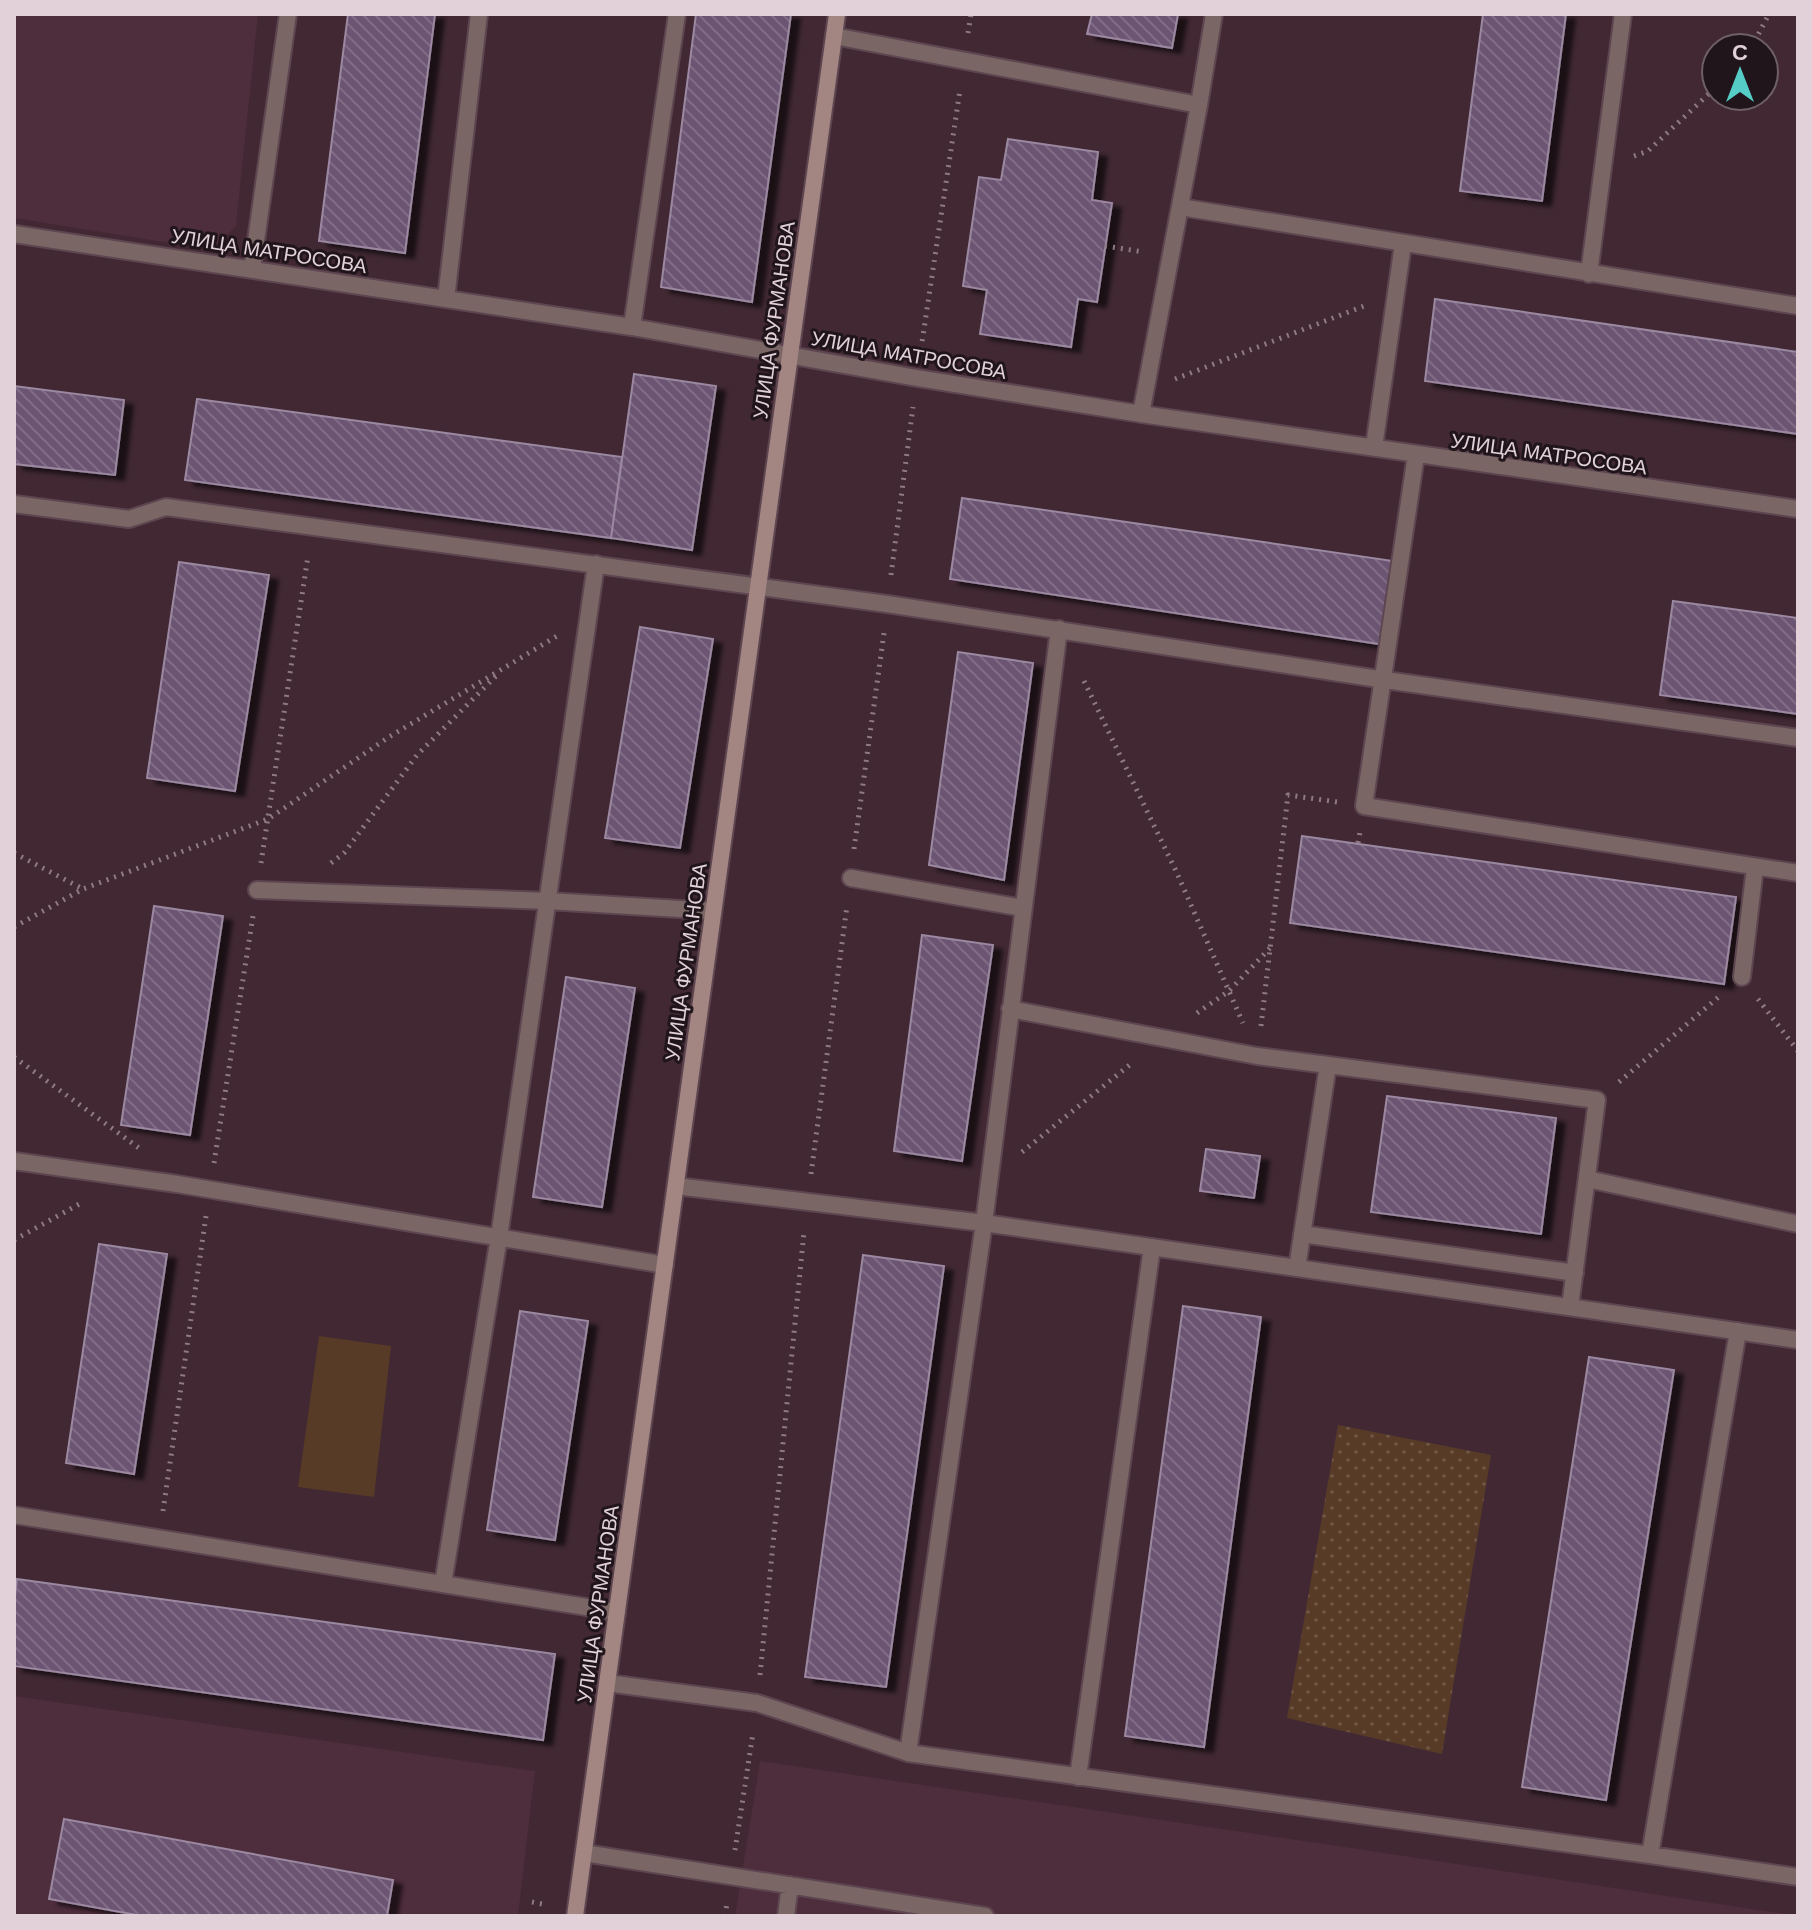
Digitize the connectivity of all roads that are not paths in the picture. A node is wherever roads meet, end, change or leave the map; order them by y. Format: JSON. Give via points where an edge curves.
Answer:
{"nodes":[{"id":1,"x":288,"y":14,"type":"edge"},
{"id":2,"x":479,"y":14,"type":"edge"},
{"id":3,"x":677,"y":14,"type":"edge"},
{"id":4,"x":837,"y":14,"type":"edge"},
{"id":5,"x":1214,"y":14,"type":"edge"},
{"id":6,"x":1623,"y":14,"type":"edge"},
{"id":7,"x":834,"y":36,"type":"junction"},
{"id":8,"x":1199,"y":105,"type":"junction"},
{"id":9,"x":1180,"y":207,"type":"junction"},
{"id":10,"x":14,"y":234,"type":"edge"},
{"id":11,"x":1403,"y":244,"type":"junction"},
{"id":12,"x":252,"y":269,"type":"junction"},
{"id":13,"x":1589,"y":274,"type":"junction"},
{"id":14,"x":446,"y":299,"type":"junction"},
{"id":15,"x":1798,"y":306,"type":"edge"},
{"id":16,"x":632,"y":327,"type":"junction"},
{"id":17,"x":790,"y":355,"type":"junction"},
{"id":18,"x":1141,"y":414,"type":"junction"},
{"id":19,"x":1374,"y":447,"type":"junction"},
{"id":20,"x":1416,"y":455,"type":"junction"},
{"id":21,"x":14,"y":504,"type":"edge"},
{"id":22,"x":1798,"y":509,"type":"edge"},
{"id":23,"x":596,"y":564,"type":"junction"},
{"id":24,"x":758,"y":586,"type":"junction"},
{"id":25,"x":1059,"y":629,"type":"junction"},
{"id":26,"x":1385,"y":680,"type":"junction"},
{"id":27,"x":1798,"y":738,"type":"edge"},
{"id":28,"x":1755,"y":867,"type":"junction"},
{"id":29,"x":1798,"y":873,"type":"edge"},
{"id":30,"x":851,"y":878,"type":"road end"},
{"id":31,"x":257,"y":890,"type":"road end"},
{"id":32,"x":548,"y":901,"type":"junction"},
{"id":33,"x":1023,"y":908,"type":"junction"},
{"id":34,"x":713,"y":911,"type":"junction"},
{"id":35,"x":1742,"y":977,"type":"road end"},
{"id":36,"x":1010,"y":1009,"type":"junction"},
{"id":37,"x":1328,"y":1065,"type":"junction"},
{"id":38,"x":14,"y":1161,"type":"edge"},
{"id":39,"x":1587,"y":1179,"type":"junction"},
{"id":40,"x":676,"y":1186,"type":"junction"},
{"id":41,"x":984,"y":1223,"type":"junction"},
{"id":42,"x":1798,"y":1224,"type":"edge"},
{"id":43,"x":1302,"y":1234,"type":"junction"},
{"id":44,"x":499,"y":1237,"type":"junction"},
{"id":45,"x":1152,"y":1247,"type":"junction"},
{"id":46,"x":665,"y":1265,"type":"junction"},
{"id":47,"x":1297,"y":1268,"type":"junction"},
{"id":48,"x":1575,"y":1273,"type":"junction"},
{"id":49,"x":1570,"y":1307,"type":"junction"},
{"id":50,"x":1738,"y":1331,"type":"junction"},
{"id":51,"x":1798,"y":1340,"type":"edge"},
{"id":52,"x":14,"y":1515,"type":"edge"},
{"id":53,"x":443,"y":1584,"type":"junction"},
{"id":54,"x":617,"y":1612,"type":"junction"},
{"id":55,"x":607,"y":1683,"type":"junction"},
{"id":56,"x":908,"y":1753,"type":"junction"},
{"id":57,"x":1078,"y":1777,"type":"junction"},
{"id":58,"x":584,"y":1853,"type":"junction"},
{"id":59,"x":1650,"y":1855,"type":"junction"},
{"id":60,"x":1798,"y":1877,"type":"edge"},
{"id":61,"x":790,"y":1885,"type":"junction"},
{"id":62,"x":575,"y":1916,"type":"edge"},
{"id":63,"x":786,"y":1916,"type":"edge"},
{"id":64,"x":985,"y":1916,"type":"edge"}],
"edges":[{"from":1,"to":12,"type":"lane"},
{"from":2,"to":14,"type":"lane"},
{"from":3,"to":16,"type":"lane"},
{"from":4,"to":7,"type":"main road","name":"УЛИЦА ФУРМАНОВА"},
{"from":5,"to":8,"type":"lane"},
{"from":6,"to":13,"type":"lane"},
{"from":7,"to":8,"type":"lane"},
{"from":7,"to":17,"type":"main road","name":"УЛИЦА ФУРМАНОВА"},
{"from":8,"to":9,"type":"lane"},
{"from":9,"to":11,"type":"lane"},
{"from":9,"to":18,"type":"lane"},
{"from":10,"to":12,"type":"lane","name":"УЛИЦА МАТРОСОВА"},
{"from":11,"to":13,"type":"lane"},
{"from":11,"to":19,"type":"lane"},
{"from":12,"to":14,"type":"lane","name":"УЛИЦА МАТРОСОВА"},
{"from":13,"to":15,"type":"lane"},
{"from":14,"to":16,"type":"lane","name":"УЛИЦА МАТРОСОВА"},
{"from":16,"to":17,"type":"lane","name":"УЛИЦА МАТРОСОВА"},
{"from":17,"to":18,"type":"lane","name":"УЛИЦА МАТРОСОВА"},
{"from":17,"to":24,"type":"main road","name":"УЛИЦА ФУРМАНОВА"},
{"from":18,"to":19,"type":"lane","name":"УЛИЦА МАТРОСОВА"},
{"from":19,"to":20,"type":"lane","name":"УЛИЦА МАТРОСОВА"},
{"from":20,"to":22,"type":"lane","name":"УЛИЦА МАТРОСОВА"},
{"from":20,"to":26,"type":"lane"},
{"from":21,"to":23,"type":"lane","via":[[129,519],[166,507]]},
{"from":23,"to":24,"type":"lane"},
{"from":23,"to":32,"type":"lane"},
{"from":24,"to":25,"type":"lane"},
{"from":24,"to":34,"type":"main road","name":"УЛИЦА ФУРМАНОВА"},
{"from":25,"to":26,"type":"lane"},
{"from":25,"to":33,"type":"lane"},
{"from":26,"to":27,"type":"lane"},
{"from":26,"to":28,"type":"lane","via":[[1364,806]]},
{"from":28,"to":29,"type":"lane"},
{"from":28,"to":35,"type":"lane"},
{"from":30,"to":33,"type":"lane"},
{"from":31,"to":32,"type":"lane"},
{"from":32,"to":34,"type":"lane"},
{"from":32,"to":44,"type":"lane"},
{"from":33,"to":36,"type":"lane"},
{"from":34,"to":40,"type":"main road","name":"УЛИЦА ФУРМАНОВА"},
{"from":36,"to":37,"type":"lane"},
{"from":36,"to":41,"type":"lane"},
{"from":37,"to":39,"type":"lane","via":[[1597,1100]]},
{"from":37,"to":43,"type":"lane"},
{"from":38,"to":44,"type":"lane"},
{"from":39,"to":42,"type":"lane"},
{"from":39,"to":48,"type":"lane"},
{"from":40,"to":41,"type":"lane"},
{"from":40,"to":46,"type":"main road","name":"УЛИЦА ФУРМАНОВА"},
{"from":41,"to":45,"type":"lane"},
{"from":41,"to":56,"type":"lane"},
{"from":43,"to":47,"type":"lane"},
{"from":43,"to":48,"type":"lane"},
{"from":44,"to":46,"type":"lane"},
{"from":44,"to":53,"type":"lane"},
{"from":45,"to":47,"type":"lane"},
{"from":45,"to":57,"type":"lane"},
{"from":46,"to":54,"type":"main road","name":"УЛИЦА ФУРМАНОВА"},
{"from":47,"to":49,"type":"lane"},
{"from":48,"to":49,"type":"lane"},
{"from":49,"to":50,"type":"lane"},
{"from":50,"to":51,"type":"lane"},
{"from":50,"to":59,"type":"lane"},
{"from":52,"to":53,"type":"lane"},
{"from":53,"to":54,"type":"lane"},
{"from":54,"to":55,"type":"main road","name":"УЛИЦА ФУРМАНОВА"},
{"from":55,"to":56,"type":"lane","via":[[757,1703]]},
{"from":55,"to":58,"type":"main road","name":"УЛИЦА ФУРМАНОВА"},
{"from":56,"to":57,"type":"lane"},
{"from":57,"to":59,"type":"lane"},
{"from":58,"to":61,"type":"lane"},
{"from":58,"to":62,"type":"main road","name":"УЛИЦА ФУРМАНОВА"},
{"from":59,"to":60,"type":"lane"},
{"from":61,"to":63,"type":"lane"},
{"from":61,"to":64,"type":"lane"}]}
